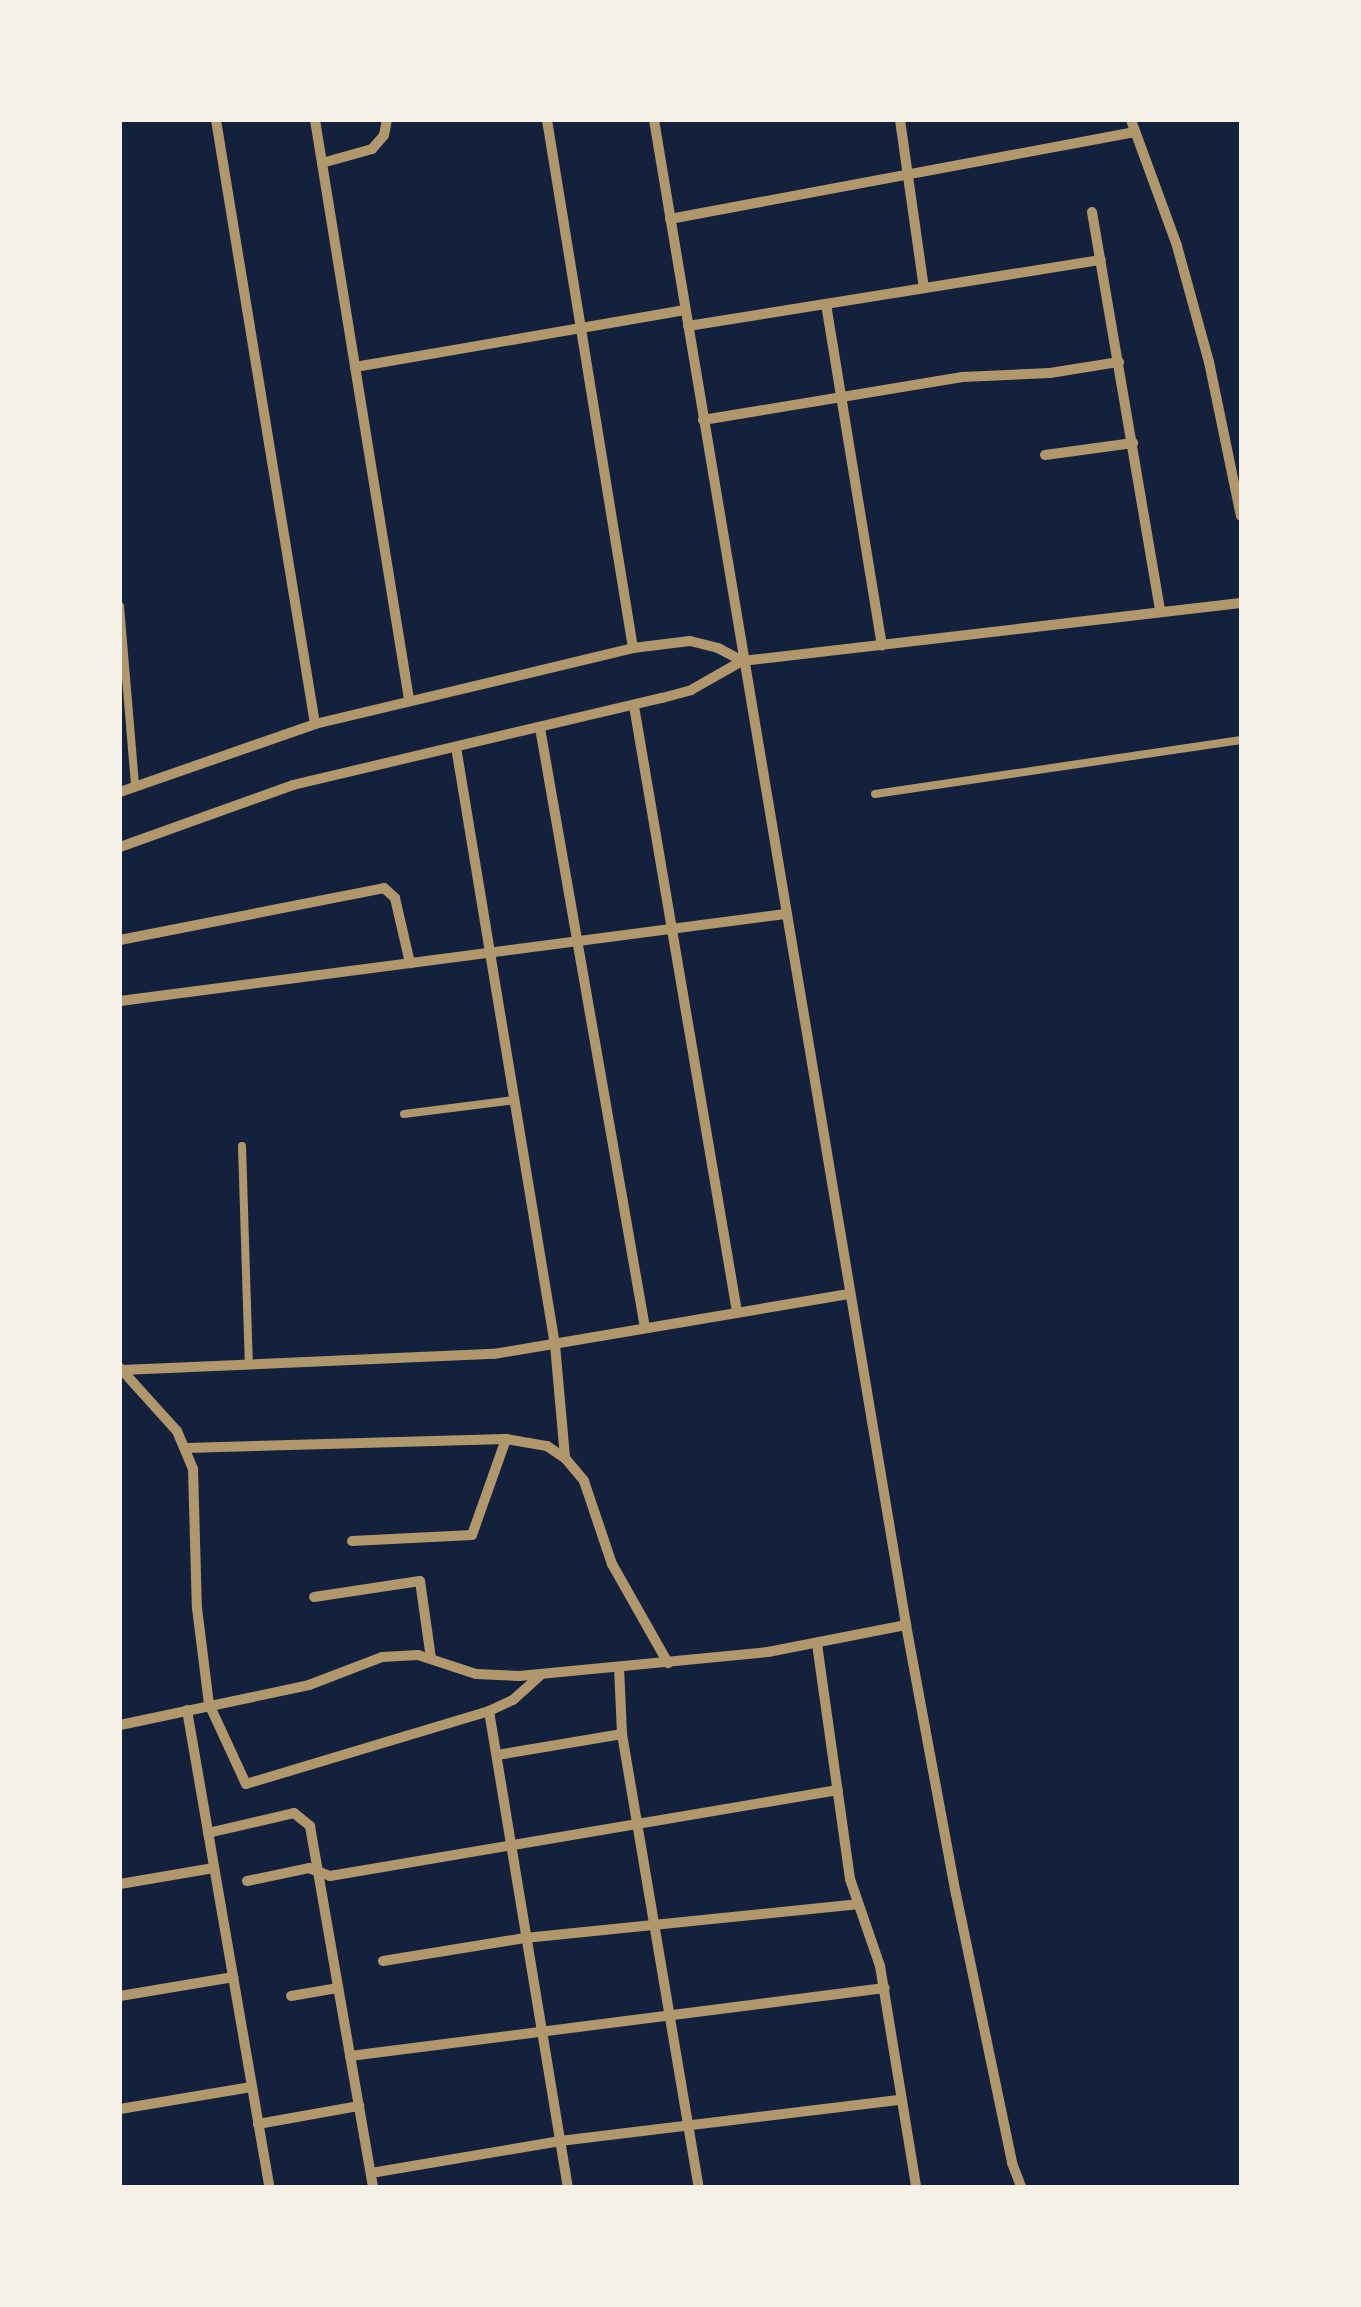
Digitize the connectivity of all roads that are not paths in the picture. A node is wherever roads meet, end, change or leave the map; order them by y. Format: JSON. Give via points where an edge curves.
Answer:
{"nodes":[{"id":1,"x":216,"y":120,"type":"edge"},
{"id":2,"x":315,"y":120,"type":"edge"},
{"id":3,"x":387,"y":120,"type":"edge"},
{"id":4,"x":547,"y":120,"type":"edge"},
{"id":5,"x":669,"y":120,"type":"edge"},
{"id":6,"x":900,"y":120,"type":"edge"},
{"id":7,"x":654,"y":121,"type":"edge"},
{"id":8,"x":1133,"y":126,"type":"edge"},
{"id":9,"x":322,"y":163,"type":"junction"},
{"id":10,"x":909,"y":174,"type":"junction"},
{"id":11,"x":1092,"y":212,"type":"dead end"},
{"id":12,"x":670,"y":219,"type":"junction"},
{"id":13,"x":1101,"y":260,"type":"junction"},
{"id":14,"x":924,"y":288,"type":"junction"},
{"id":15,"x":826,"y":304,"type":"junction"},
{"id":16,"x":685,"y":310,"type":"junction"},
{"id":17,"x":688,"y":326,"type":"junction"},
{"id":18,"x":581,"y":328,"type":"junction"},
{"id":19,"x":1120,"y":362,"type":"junction"},
{"id":20,"x":355,"y":368,"type":"junction"},
{"id":21,"x":841,"y":397,"type":"junction"},
{"id":22,"x":703,"y":420,"type":"junction"},
{"id":23,"x":1133,"y":443,"type":"junction"},
{"id":24,"x":1044,"y":455,"type":"dead end"},
{"id":25,"x":1241,"y":516,"type":"edge"},
{"id":26,"x":1241,"y":602,"type":"edge"},
{"id":27,"x":120,"y":606,"type":"edge"},
{"id":28,"x":1160,"y":611,"type":"junction"},
{"id":29,"x":882,"y":644,"type":"junction"},
{"id":30,"x":633,"y":648,"type":"junction"},
{"id":31,"x":742,"y":661,"type":"junction"},
{"id":32,"x":408,"y":698,"type":"junction"},
{"id":33,"x":634,"y":706,"type":"junction"},
{"id":34,"x":314,"y":724,"type":"junction"},
{"id":35,"x":540,"y":728,"type":"junction"},
{"id":36,"x":1241,"y":740,"type":"edge"},
{"id":37,"x":456,"y":747,"type":"junction"},
{"id":38,"x":135,"y":786,"type":"junction"},
{"id":39,"x":120,"y":792,"type":"edge"},
{"id":40,"x":875,"y":794,"type":"dead end"},
{"id":41,"x":120,"y":846,"type":"edge"},
{"id":42,"x":785,"y":914,"type":"junction"},
{"id":43,"x":672,"y":928,"type":"junction"},
{"id":44,"x":120,"y":940,"type":"edge"},
{"id":45,"x":577,"y":941,"type":"junction"},
{"id":46,"x":490,"y":952,"type":"junction"},
{"id":47,"x":410,"y":963,"type":"junction"},
{"id":48,"x":120,"y":1001,"type":"edge"},
{"id":49,"x":515,"y":1100,"type":"junction"},
{"id":50,"x":404,"y":1114,"type":"dead end"},
{"id":51,"x":242,"y":1146,"type":"dead end"},
{"id":52,"x":850,"y":1294,"type":"junction"},
{"id":53,"x":737,"y":1312,"type":"junction"},
{"id":54,"x":645,"y":1328,"type":"junction"},
{"id":55,"x":556,"y":1344,"type":"junction"},
{"id":56,"x":249,"y":1365,"type":"junction"},
{"id":57,"x":121,"y":1369,"type":"edge"},
{"id":58,"x":506,"y":1440,"type":"junction"},
{"id":59,"x":186,"y":1448,"type":"junction"},
{"id":60,"x":565,"y":1458,"type":"junction"},
{"id":61,"x":352,"y":1541,"type":"dead end"},
{"id":62,"x":314,"y":1597,"type":"dead end"},
{"id":63,"x":906,"y":1625,"type":"junction"},
{"id":64,"x":817,"y":1644,"type":"junction"},
{"id":65,"x":430,"y":1658,"type":"junction"},
{"id":66,"x":668,"y":1663,"type":"junction"},
{"id":67,"x":619,"y":1667,"type":"junction"},
{"id":68,"x":542,"y":1674,"type":"junction"},
{"id":69,"x":209,"y":1704,"type":"junction"},
{"id":70,"x":187,"y":1710,"type":"junction"},
{"id":71,"x":490,"y":1711,"type":"junction"},
{"id":72,"x":120,"y":1725,"type":"edge"},
{"id":73,"x":622,"y":1734,"type":"junction"},
{"id":74,"x":496,"y":1755,"type":"junction"},
{"id":75,"x":838,"y":1790,"type":"junction"},
{"id":76,"x":637,"y":1822,"type":"junction"},
{"id":77,"x":208,"y":1833,"type":"junction"},
{"id":78,"x":510,"y":1842,"type":"junction"},
{"id":79,"x":214,"y":1868,"type":"junction"},
{"id":80,"x":317,"y":1869,"type":"junction"},
{"id":81,"x":248,"y":1880,"type":"dead end"},
{"id":82,"x":120,"y":1884,"type":"edge"},
{"id":83,"x":857,"y":1904,"type":"junction"},
{"id":84,"x":654,"y":1923,"type":"junction"},
{"id":85,"x":525,"y":1938,"type":"junction"},
{"id":86,"x":383,"y":1961,"type":"dead end"},
{"id":87,"x":232,"y":1977,"type":"junction"},
{"id":88,"x":338,"y":1988,"type":"junction"},
{"id":89,"x":885,"y":1988,"type":"junction"},
{"id":90,"x":120,"y":1996,"type":"edge"},
{"id":91,"x":291,"y":1996,"type":"dead end"},
{"id":92,"x":670,"y":2015,"type":"junction"},
{"id":93,"x":541,"y":2032,"type":"junction"},
{"id":94,"x":350,"y":2056,"type":"junction"},
{"id":95,"x":252,"y":2087,"type":"junction"},
{"id":96,"x":901,"y":2100,"type":"junction"},
{"id":97,"x":359,"y":2106,"type":"junction"},
{"id":98,"x":120,"y":2109,"type":"edge"},
{"id":99,"x":258,"y":2124,"type":"junction"},
{"id":100,"x":689,"y":2125,"type":"junction"},
{"id":101,"x":560,"y":2141,"type":"junction"},
{"id":102,"x":371,"y":2174,"type":"junction"},
{"id":103,"x":269,"y":2187,"type":"edge"},
{"id":104,"x":373,"y":2187,"type":"edge"},
{"id":105,"x":568,"y":2187,"type":"edge"},
{"id":106,"x":699,"y":2187,"type":"edge"},
{"id":107,"x":916,"y":2187,"type":"edge"},
{"id":108,"x":1021,"y":2187,"type":"edge"}],
"edges":[{"from":1,"to":34,"type":"street"},
{"from":2,"to":9,"type":"street"},
{"from":3,"to":9,"type":"street","via":[[372,148]]},
{"from":4,"to":18,"type":"street"},
{"from":5,"to":7,"type":"street"},
{"from":6,"to":10,"type":"street"},
{"from":7,"to":12,"type":"street"},
{"from":8,"to":10,"type":"street"},
{"from":8,"to":25,"type":"street","via":[[1205,345]]},
{"from":9,"to":20,"type":"street"},
{"from":10,"to":12,"type":"street"},
{"from":10,"to":14,"type":"street"},
{"from":11,"to":13,"type":"street"},
{"from":12,"to":16,"type":"street"},
{"from":13,"to":14,"type":"street"},
{"from":13,"to":19,"type":"street"},
{"from":14,"to":15,"type":"street"},
{"from":15,"to":17,"type":"street"},
{"from":15,"to":21,"type":"street"},
{"from":16,"to":17,"type":"street"},
{"from":16,"to":18,"type":"street"},
{"from":17,"to":22,"type":"street"},
{"from":18,"to":20,"type":"street"},
{"from":18,"to":30,"type":"street"},
{"from":19,"to":21,"type":"street"},
{"from":19,"to":23,"type":"street"},
{"from":20,"to":32,"type":"street"},
{"from":21,"to":22,"type":"street"},
{"from":21,"to":29,"type":"street"},
{"from":22,"to":31,"type":"street"},
{"from":23,"to":24,"type":"street"},
{"from":23,"to":28,"type":"street"},
{"from":26,"to":28,"type":"street"},
{"from":27,"to":38,"type":"lane"},
{"from":28,"to":29,"type":"street"},
{"from":29,"to":31,"type":"street"},
{"from":30,"to":31,"type":"street","via":[[690,641]]},
{"from":30,"to":32,"type":"street"},
{"from":31,"to":33,"type":"street","via":[[691,690]]},
{"from":31,"to":42,"type":"street"},
{"from":32,"to":34,"type":"street"},
{"from":33,"to":35,"type":"street"},
{"from":33,"to":43,"type":"street"},
{"from":34,"to":38,"type":"street"},
{"from":35,"to":37,"type":"street"},
{"from":35,"to":45,"type":"street"},
{"from":36,"to":40,"type":"lane"},
{"from":37,"to":41,"type":"street","via":[[293,785]]},
{"from":37,"to":46,"type":"street"},
{"from":38,"to":39,"type":"street"},
{"from":42,"to":43,"type":"street"},
{"from":42,"to":52,"type":"street"},
{"from":43,"to":45,"type":"street"},
{"from":43,"to":53,"type":"street"},
{"from":44,"to":47,"type":"street","via":[[384,888],[395,898]]},
{"from":45,"to":46,"type":"street"},
{"from":45,"to":54,"type":"street"},
{"from":46,"to":47,"type":"street"},
{"from":46,"to":49,"type":"street"},
{"from":47,"to":48,"type":"street"},
{"from":49,"to":50,"type":"lane"},
{"from":49,"to":55,"type":"street"},
{"from":51,"to":56,"type":"lane"},
{"from":52,"to":53,"type":"street"},
{"from":52,"to":63,"type":"street"},
{"from":53,"to":54,"type":"street"},
{"from":54,"to":55,"type":"street"},
{"from":55,"to":56,"type":"street","via":[[494,1354]]},
{"from":55,"to":60,"type":"street"},
{"from":56,"to":57,"type":"street"},
{"from":57,"to":59,"type":"street"},
{"from":58,"to":59,"type":"street"},
{"from":58,"to":60,"type":"street","via":[[537,1443]]},
{"from":58,"to":61,"type":"street","via":[[471,1536]]},
{"from":59,"to":69,"type":"street","via":[[196,1490],[197,1608]]},
{"from":60,"to":66,"type":"street","via":[[584,1481],[612,1564]]},
{"from":62,"to":65,"type":"street","via":[[420,1581]]},
{"from":63,"to":64,"type":"street"},
{"from":63,"to":108,"type":"street"},
{"from":64,"to":66,"type":"street"},
{"from":64,"to":75,"type":"street"},
{"from":65,"to":68,"type":"street","via":[[476,1674]]},
{"from":65,"to":69,"type":"street","via":[[382,1657],[294,1689]]},
{"from":66,"to":67,"type":"street"},
{"from":67,"to":68,"type":"street"},
{"from":67,"to":73,"type":"street"},
{"from":68,"to":71,"type":"street"},
{"from":69,"to":70,"type":"street"},
{"from":69,"to":71,"type":"street","via":[[250,1786]]},
{"from":70,"to":72,"type":"street"},
{"from":70,"to":77,"type":"street"},
{"from":71,"to":74,"type":"street"},
{"from":73,"to":74,"type":"street"},
{"from":73,"to":76,"type":"street"},
{"from":74,"to":78,"type":"street"},
{"from":75,"to":76,"type":"street"},
{"from":75,"to":83,"type":"street"},
{"from":76,"to":78,"type":"street"},
{"from":76,"to":84,"type":"street"},
{"from":77,"to":79,"type":"street"},
{"from":77,"to":80,"type":"street","via":[[299,1814],[310,1826]]},
{"from":78,"to":80,"type":"street","via":[[330,1876]]},
{"from":78,"to":85,"type":"street"},
{"from":79,"to":82,"type":"street"},
{"from":79,"to":87,"type":"street"},
{"from":80,"to":81,"type":"street"},
{"from":80,"to":88,"type":"street"},
{"from":83,"to":84,"type":"street"},
{"from":83,"to":89,"type":"street"},
{"from":84,"to":85,"type":"street"},
{"from":84,"to":92,"type":"street"},
{"from":85,"to":86,"type":"street"},
{"from":85,"to":93,"type":"street"},
{"from":87,"to":90,"type":"street"},
{"from":87,"to":95,"type":"street"},
{"from":88,"to":91,"type":"street"},
{"from":88,"to":94,"type":"street"},
{"from":89,"to":92,"type":"street"},
{"from":89,"to":96,"type":"street"},
{"from":92,"to":93,"type":"street"},
{"from":92,"to":100,"type":"street"},
{"from":93,"to":94,"type":"street"},
{"from":93,"to":101,"type":"street"},
{"from":94,"to":97,"type":"street"},
{"from":95,"to":98,"type":"street"},
{"from":95,"to":99,"type":"street"},
{"from":96,"to":100,"type":"street"},
{"from":96,"to":107,"type":"street"},
{"from":97,"to":99,"type":"street"},
{"from":97,"to":102,"type":"street"},
{"from":99,"to":103,"type":"street"},
{"from":100,"to":101,"type":"street"},
{"from":100,"to":106,"type":"street"},
{"from":101,"to":102,"type":"street"},
{"from":101,"to":105,"type":"street"},
{"from":102,"to":104,"type":"street"}]}
